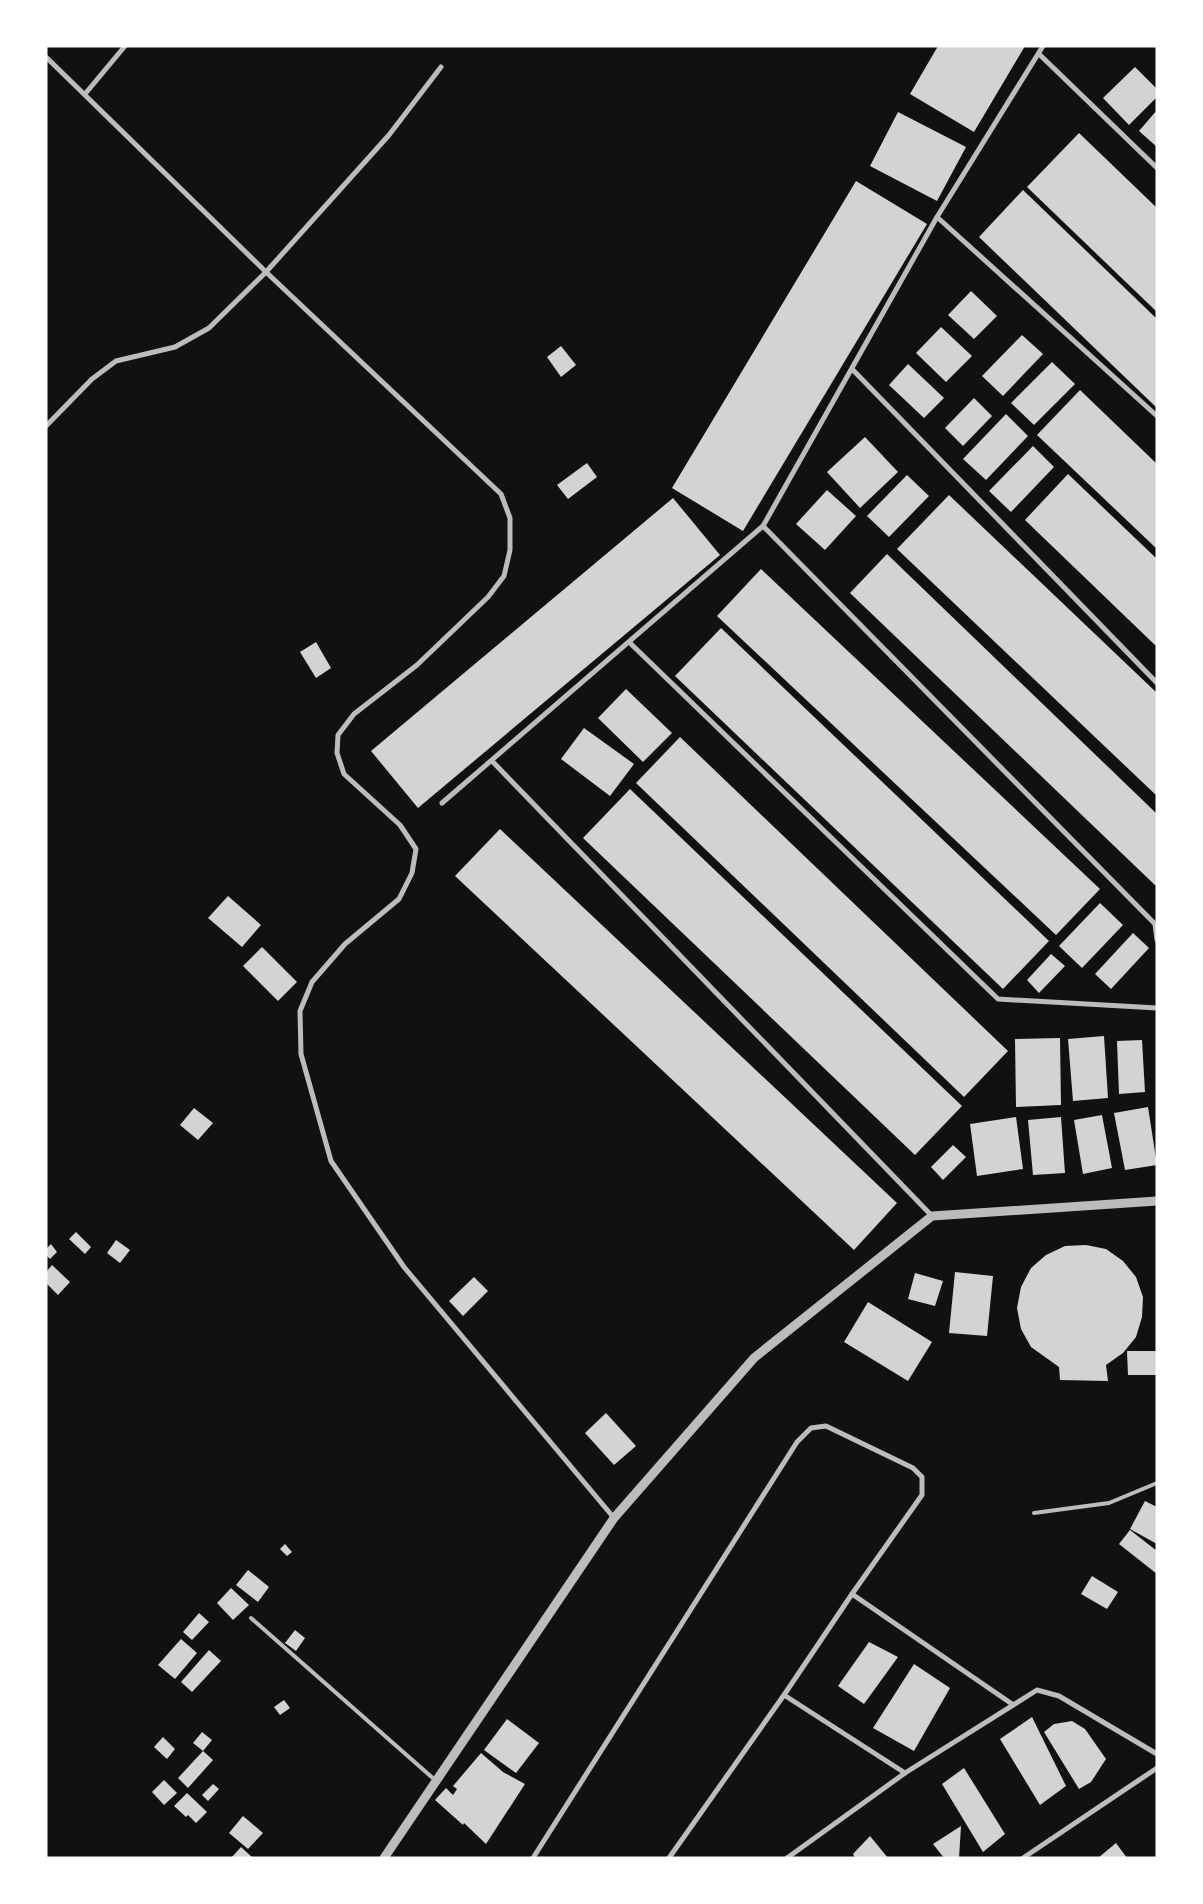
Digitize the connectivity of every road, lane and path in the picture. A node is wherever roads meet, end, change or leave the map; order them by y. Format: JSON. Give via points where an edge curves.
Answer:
{"nodes":[{"id":1,"x":125,"y":46,"type":"edge"},
{"id":2,"x":1044,"y":46,"type":"edge"},
{"id":3,"x":1039,"y":54,"type":"junction"},
{"id":4,"x":46,"y":57,"type":"edge"},
{"id":5,"x":440,"y":67,"type":"dead end"},
{"id":6,"x":85,"y":94,"type":"junction"},
{"id":7,"x":1157,"y":168,"type":"edge"},
{"id":8,"x":938,"y":216,"type":"junction"},
{"id":9,"x":266,"y":272,"type":"junction"},
{"id":10,"x":852,"y":369,"type":"junction"},
{"id":11,"x":1157,"y":416,"type":"edge"},
{"id":12,"x":46,"y":426,"type":"edge"},
{"id":13,"x":763,"y":526,"type":"junction"},
{"id":14,"x":629,"y":642,"type":"junction"},
{"id":15,"x":1157,"y":683,"type":"edge"},
{"id":16,"x":492,"y":761,"type":"junction"},
{"id":17,"x":442,"y":803,"type":"dead end"},
{"id":18,"x":1157,"y":940,"type":"edge"},
{"id":19,"x":1157,"y":1008,"type":"edge"},
{"id":20,"x":1157,"y":1201,"type":"edge"},
{"id":21,"x":932,"y":1216,"type":"junction"},
{"id":22,"x":1157,"y":1483,"type":"edge"},
{"id":23,"x":1034,"y":1513,"type":"dead end"},
{"id":24,"x":614,"y":1518,"type":"junction"},
{"id":25,"x":852,"y":1594,"type":"junction"},
{"id":26,"x":251,"y":1618,"type":"dead end"},
{"id":27,"x":784,"y":1695,"type":"junction"},
{"id":28,"x":1012,"y":1704,"type":"junction"},
{"id":29,"x":1157,"y":1754,"type":"edge"},
{"id":30,"x":1157,"y":1768,"type":"edge"},
{"id":31,"x":905,"y":1773,"type":"junction"},
{"id":32,"x":437,"y":1781,"type":"junction"},
{"id":33,"x":384,"y":1858,"type":"edge"},
{"id":34,"x":533,"y":1858,"type":"edge"},
{"id":35,"x":669,"y":1858,"type":"edge"},
{"id":36,"x":787,"y":1858,"type":"edge"},
{"id":37,"x":1023,"y":1858,"type":"edge"}],
"edges":[{"from":1,"to":6,"type":"street"},
{"from":2,"to":3,"type":"street"},
{"from":3,"to":7,"type":"street"},
{"from":3,"to":8,"type":"street"},
{"from":4,"to":6,"type":"street"},
{"from":5,"to":9,"type":"street","via":[[389,135]]},
{"from":6,"to":9,"type":"street"},
{"from":8,"to":10,"type":"street"},
{"from":8,"to":11,"type":"street"},
{"from":9,"to":12,"type":"street","via":[[209,328],[175,347],[116,360],[92,379]]},
{"from":9,"to":24,"type":"street","via":[[501,494],[510,518],[510,550],[504,576],[488,597],[417,665],[354,714],[338,735],[337,753],[344,774],[400,825],[416,849],[412,873],[399,899],[346,944],[312,982],[300,1011],[301,1054],[331,1161],[404,1267]]},
{"from":10,"to":13,"type":"street"},
{"from":10,"to":15,"type":"street"},
{"from":13,"to":14,"type":"street"},
{"from":13,"to":18,"type":"street","via":[[1155,924]]},
{"from":14,"to":16,"type":"street"},
{"from":14,"to":19,"type":"street","via":[[998,999]]},
{"from":16,"to":17,"type":"street"},
{"from":16,"to":21,"type":"street"},
{"from":20,"to":21,"type":"street"},
{"from":21,"to":24,"type":"street","via":[[754,1358]]},
{"from":22,"to":23,"type":"lane","via":[[1109,1503]]},
{"from":24,"to":32,"type":"street"},
{"from":25,"to":27,"type":"street"},
{"from":25,"to":28,"type":"street"},
{"from":25,"to":34,"type":"street","via":[[922,1495],[922,1477],[913,1468],[826,1426],[811,1428],[797,1442]]},
{"from":26,"to":32,"type":"lane"},
{"from":27,"to":31,"type":"street"},
{"from":27,"to":35,"type":"street"},
{"from":28,"to":29,"type":"street","via":[[1037,1690],[1059,1696]]},
{"from":28,"to":31,"type":"street"},
{"from":30,"to":37,"type":"street"},
{"from":31,"to":36,"type":"street"},
{"from":32,"to":33,"type":"street"}]}
